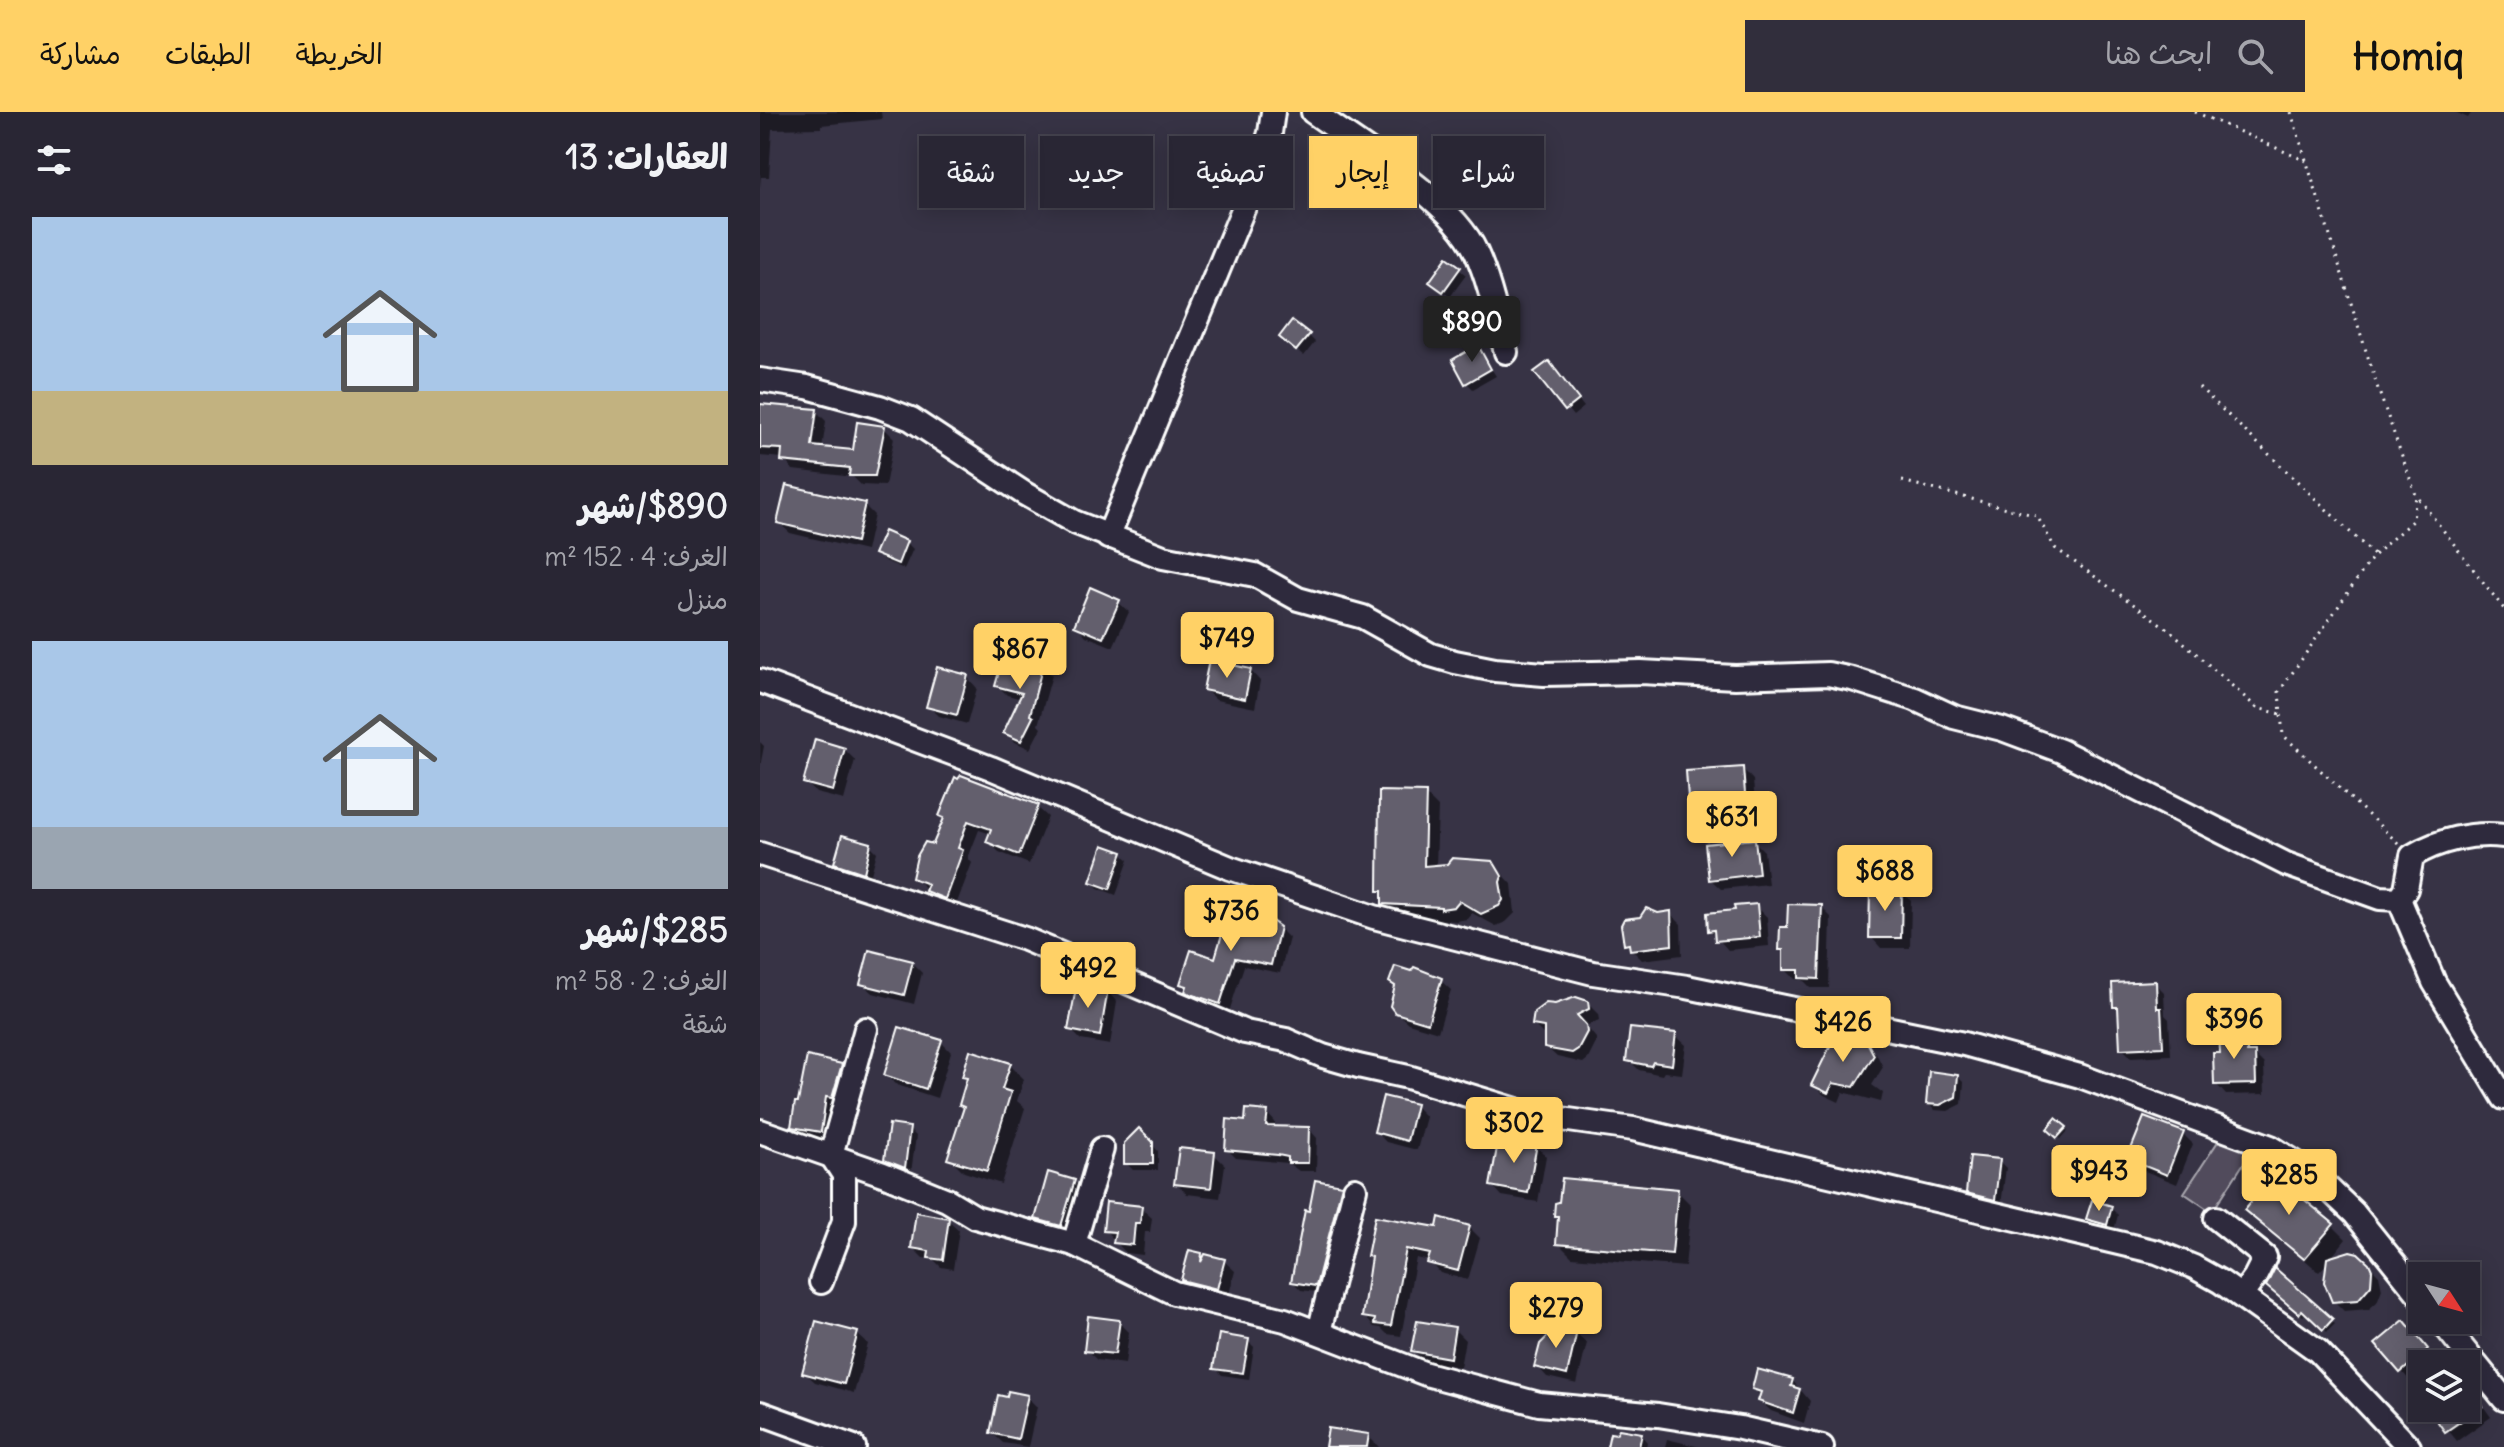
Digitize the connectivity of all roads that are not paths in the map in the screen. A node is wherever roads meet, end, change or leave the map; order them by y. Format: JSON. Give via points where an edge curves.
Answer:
{"nodes":[{"id":1,"x":1273,"y":112,"type":"edge"},
{"id":2,"x":1313,"y":112,"type":"edge"},
{"id":3,"x":1506,"y":352,"type":"dead end"},
{"id":4,"x":760,"y":380,"type":"edge"},
{"id":5,"x":1108,"y":537,"type":"junction"},
{"id":6,"x":760,"y":681,"type":"edge"},
{"id":7,"x":2504,"y":836,"type":"edge"},
{"id":8,"x":760,"y":854,"type":"edge"},
{"id":9,"x":2399,"y":899,"type":"junction"},
{"id":10,"x":866,"y":1029,"type":"dead end"},
{"id":11,"x":2504,"y":1098,"type":"edge"},
{"id":12,"x":760,"y":1131,"type":"edge"},
{"id":13,"x":1102,"y":1149,"type":"dead end"},
{"id":14,"x":831,"y":1155,"type":"junction"},
{"id":15,"x":951,"y":1177,"type":"dead end"},
{"id":16,"x":1355,"y":1189,"type":"dead end"},
{"id":17,"x":947,"y":1200,"type":"junction"},
{"id":18,"x":2216,"y":1218,"type":"dead end"},
{"id":19,"x":1074,"y":1244,"type":"junction"},
{"id":20,"x":2408,"y":1280,"type":"edge"},
{"id":21,"x":821,"y":1282,"type":"dead end"},
{"id":22,"x":2241,"y":1296,"type":"junction"},
{"id":23,"x":1319,"y":1332,"type":"junction"},
{"id":24,"x":2451,"y":1334,"type":"edge"},
{"id":25,"x":2504,"y":1399,"type":"edge"},
{"id":26,"x":760,"y":1413,"type":"edge"},
{"id":27,"x":854,"y":1447,"type":"edge"},
{"id":28,"x":1822,"y":1447,"type":"edge"},
{"id":29,"x":2409,"y":1447,"type":"edge"}],
"edges":[{"from":1,"to":5,"type":"street","via":[[1254,184]]},
{"from":2,"to":3,"type":"street","via":[[1428,196],[1464,231],[1483,269]]},
{"from":4,"to":5,"type":"street","via":[[807,387],[911,419],[1025,494]]},
{"from":5,"to":9,"type":"street","via":[[1183,562],[1255,575],[1298,599],[1363,617],[1431,655],[1477,668],[1544,674],[1828,674],[1866,682],[2061,751],[2286,864],[2380,898]]},
{"from":6,"to":20,"type":"street","via":[[991,768],[1230,868],[1374,917],[1593,973],[1964,1044],[2080,1076],[2271,1147],[2312,1173],[2354,1213]]},
{"from":7,"to":9,"type":"street","via":[[2469,835],[2412,856]]},
{"from":8,"to":22,"type":"street","via":[[1025,939],[1245,1032],[1286,1040],[1323,1056],[1533,1115],[1633,1129],[2157,1252]]},
{"from":9,"to":11,"type":"street","via":[[2434,982]]},
{"from":10,"to":14,"type":"street"},
{"from":12,"to":14,"type":"street"},
{"from":13,"to":19,"type":"street"},
{"from":14,"to":17,"type":"street"},
{"from":14,"to":21,"type":"street","via":[[844,1175],[844,1221]]},
{"from":15,"to":17,"type":"street"},
{"from":16,"to":23,"type":"street"},
{"from":17,"to":19,"type":"street","via":[[975,1217]]},
{"from":18,"to":22,"type":"street","via":[[2265,1257]]},
{"from":19,"to":23,"type":"street","via":[[1174,1293]]},
{"from":22,"to":29,"type":"street","via":[[2318,1351]]},
{"from":23,"to":28,"type":"street","via":[[1426,1374],[1539,1404],[1658,1415]]},
{"from":24,"to":25,"type":"street"},
{"from":26,"to":27,"type":"street"}]}
